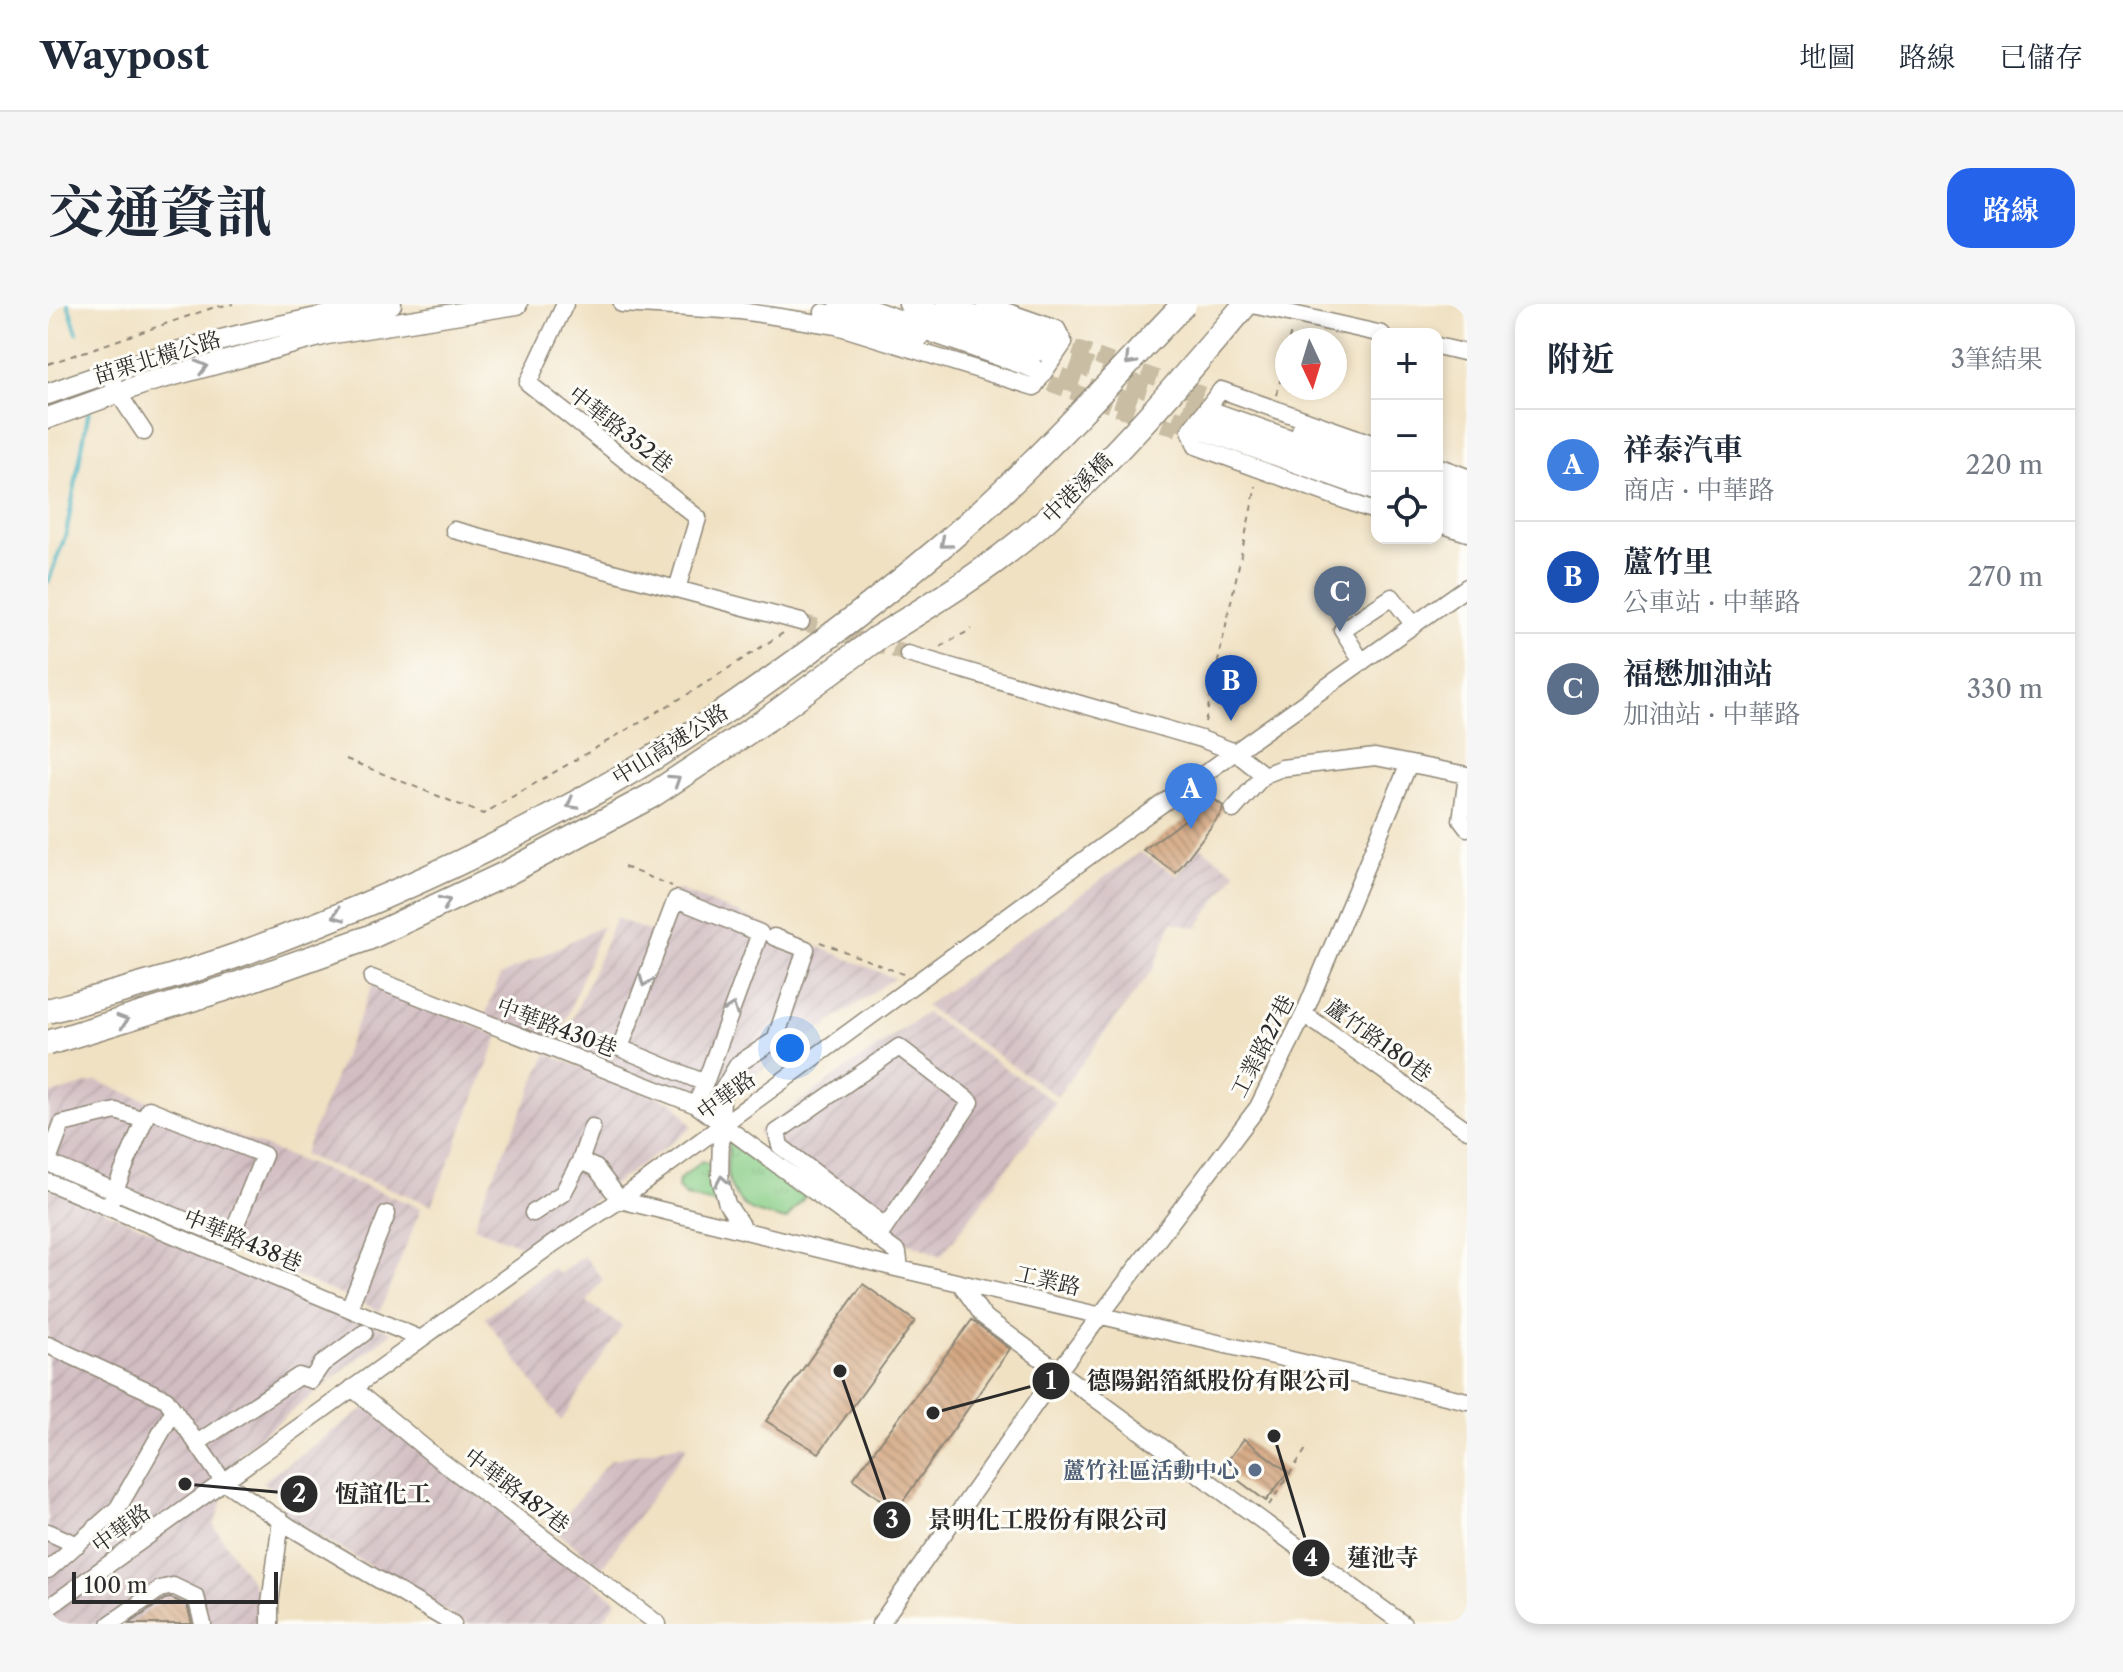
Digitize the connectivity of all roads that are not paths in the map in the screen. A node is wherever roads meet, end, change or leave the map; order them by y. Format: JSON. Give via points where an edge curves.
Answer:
{"nodes":[{"id":1,"x":391,"y":304,"type":"edge"},
{"id":2,"x":517,"y":304,"type":"edge"},
{"id":3,"x":565,"y":304,"type":"edge"},
{"id":4,"x":622,"y":304,"type":"edge"},
{"id":5,"x":766,"y":304,"type":"edge"},
{"id":6,"x":840,"y":304,"type":"edge"},
{"id":7,"x":909,"y":304,"type":"edge"},
{"id":8,"x":945,"y":304,"type":"edge"},
{"id":9,"x":985,"y":304,"type":"edge"},
{"id":10,"x":1184,"y":304,"type":"edge"},
{"id":11,"x":1247,"y":304,"type":"edge"},
{"id":12,"x":1371,"y":332,"type":"edge"},
{"id":13,"x":1443,"y":347,"type":"edge"},
{"id":14,"x":1467,"y":353,"type":"edge"},
{"id":15,"x":1039,"y":358,"type":"junction"},
{"id":16,"x":108,"y":371,"type":"junction"},
{"id":17,"x":118,"y":393,"type":"junction"},
{"id":18,"x":48,"y":394,"type":"edge"},
{"id":19,"x":48,"y":418,"type":"edge"},
{"id":20,"x":1209,"y":420,"type":"junction"},
{"id":21,"x":144,"y":432,"type":"dead end"},
{"id":22,"x":1371,"y":443,"type":"edge"},
{"id":23,"x":1371,"y":457,"type":"edge"},
{"id":24,"x":1443,"y":468,"type":"edge"},
{"id":25,"x":1371,"y":469,"type":"edge"},
{"id":26,"x":1467,"y":477,"type":"edge"},
{"id":27,"x":1443,"y":482,"type":"edge"},
{"id":28,"x":1371,"y":488,"type":"edge"},
{"id":29,"x":1467,"y":491,"type":"edge"},
{"id":30,"x":1443,"y":494,"type":"edge"},
{"id":31,"x":1371,"y":498,"type":"edge"},
{"id":32,"x":1467,"y":503,"type":"edge"},
{"id":33,"x":1371,"y":510,"type":"edge"},
{"id":34,"x":1443,"y":513,"type":"edge"},
{"id":35,"x":1467,"y":522,"type":"edge"},
{"id":36,"x":1443,"y":525,"type":"edge"},
{"id":37,"x":454,"y":530,"type":"dead end"},
{"id":38,"x":1467,"y":533,"type":"edge"},
{"id":39,"x":1443,"y":536,"type":"edge"},
{"id":40,"x":1467,"y":544,"type":"edge"},
{"id":41,"x":1467,"y":587,"type":"edge"},
{"id":42,"x":677,"y":589,"type":"junction"},
{"id":43,"x":801,"y":622,"type":"tunnel mouth"},
{"id":44,"x":1414,"y":625,"type":"junction"},
{"id":45,"x":877,"y":638,"type":"joint"},
{"id":46,"x":908,"y":654,"type":"tunnel mouth"},
{"id":47,"x":1362,"y":662,"type":"junction"},
{"id":48,"x":1235,"y":752,"type":"junction"},
{"id":49,"x":1408,"y":766,"type":"junction"},
{"id":50,"x":1264,"y":775,"type":"junction"},
{"id":51,"x":1467,"y":775,"type":"edge"},
{"id":52,"x":1233,"y":810,"type":"dead end"},
{"id":53,"x":1467,"y":828,"type":"edge"},
{"id":54,"x":774,"y":937,"type":"dead end"},
{"id":55,"x":372,"y":978,"type":"dead end"},
{"id":56,"x":48,"y":1011,"type":"edge"},
{"id":57,"x":1304,"y":1014,"type":"junction"},
{"id":58,"x":48,"y":1043,"type":"edge"},
{"id":59,"x":705,"y":1083,"type":"junction"},
{"id":60,"x":696,"y":1105,"type":"junction"},
{"id":61,"x":144,"y":1120,"type":"junction"},
{"id":62,"x":722,"y":1125,"type":"junction"},
{"id":63,"x":592,"y":1127,"type":"dead end"},
{"id":64,"x":1467,"y":1130,"type":"edge"},
{"id":65,"x":580,"y":1161,"type":"junction"},
{"id":66,"x":48,"y":1162,"type":"edge"},
{"id":67,"x":48,"y":1182,"type":"edge"},
{"id":68,"x":114,"y":1190,"type":"junction"},
{"id":69,"x":620,"y":1200,"type":"junction"},
{"id":70,"x":108,"y":1207,"type":"junction"},
{"id":71,"x":533,"y":1213,"type":"dead end"},
{"id":72,"x":387,"y":1214,"type":"dead end"},
{"id":73,"x":745,"y":1231,"type":"junction"},
{"id":74,"x":881,"y":1232,"type":"junction"},
{"id":75,"x":900,"y":1269,"type":"junction"},
{"id":76,"x":960,"y":1283,"type":"junction"},
{"id":77,"x":349,"y":1308,"type":"junction"},
{"id":78,"x":1100,"y":1314,"type":"junction"},
{"id":79,"x":364,"y":1333,"type":"dead end"},
{"id":80,"x":421,"y":1339,"type":"junction"},
{"id":81,"x":48,"y":1345,"type":"edge"},
{"id":82,"x":1057,"y":1373,"type":"junction"},
{"id":83,"x":352,"y":1388,"type":"junction"},
{"id":84,"x":1467,"y":1401,"type":"edge"},
{"id":85,"x":174,"y":1410,"type":"junction"},
{"id":86,"x":197,"y":1443,"type":"junction"},
{"id":87,"x":223,"y":1481,"type":"junction"},
{"id":88,"x":281,"y":1520,"type":"junction"},
{"id":89,"x":48,"y":1532,"type":"edge"},
{"id":90,"x":77,"y":1545,"type":"junction"},
{"id":91,"x":48,"y":1570,"type":"edge"},
{"id":92,"x":48,"y":1608,"type":"edge"},
{"id":93,"x":110,"y":1624,"type":"edge"},
{"id":94,"x":203,"y":1624,"type":"edge"},
{"id":95,"x":270,"y":1624,"type":"edge"},
{"id":96,"x":453,"y":1624,"type":"edge"},
{"id":97,"x":658,"y":1624,"type":"edge"},
{"id":98,"x":880,"y":1624,"type":"edge"},
{"id":99,"x":1403,"y":1624,"type":"edge"}],
"edges":[{"from":1,"to":16,"type":"main road","name":"苗栗北橫公路","via":[[321,316]]},
{"from":17,"to":2,"type":"main road","name":"苗栗北橫公路","one_way":true,"via":[[327,334]]},
{"from":3,"to":42,"type":"street","name":"中華路352巷","via":[[528,383],[698,518]]},
{"from":4,"to":9,"type":"street","via":[[741,311],[837,326],[1034,387],[1064,343],[1057,329]]},
{"from":5,"to":15,"type":"street"},
{"from":6,"to":15,"type":"main road"},
{"from":7,"to":15,"type":"main road"},
{"from":8,"to":15,"type":"street"},
{"from":10,"to":56,"type":"highway","name":"中山高速公路","one_way":true,"bridge":true,"via":[[949,540],[790,666],[679,742],[566,808],[344,913],[235,956]]},
{"from":11,"to":12,"type":"street"},
{"from":11,"to":45,"type":"highway","name":"中港溪橋","via":[[1163,403],[1047,520],[963,586]]},
{"from":13,"to":14,"type":"street"},
{"from":16,"to":17,"type":"street"},
{"from":16,"to":18,"type":"main road","name":"苗栗北橫公路"},
{"from":17,"to":19,"type":"main road","name":"苗栗北橫公路"},
{"from":17,"to":21,"type":"street"},
{"from":20,"to":23,"type":"street"},
{"from":20,"to":25,"type":"main road"},
{"from":20,"to":28,"type":"main road"},
{"from":20,"to":31,"type":"street"},
{"from":22,"to":33,"type":"street","via":[[1221,390],[1190,430],[1196,446]]},
{"from":24,"to":26,"type":"street"},
{"from":27,"to":29,"type":"street"},
{"from":30,"to":32,"type":"main road"},
{"from":34,"to":35,"type":"main road"},
{"from":36,"to":38,"type":"street"},
{"from":37,"to":42,"type":"street"},
{"from":39,"to":40,"type":"street"},
{"from":41,"to":44,"type":"street","name":"中華路"},
{"from":42,"to":43,"type":"street"},
{"from":44,"to":47,"type":"street","name":"中華路"},
{"from":44,"to":47,"type":"street","via":[[1395,600],[1344,634]]},
{"from":58,"to":45,"type":"highway","name":"中山高速公路","one_way":true,"bridge":true,"via":[[368,938],[507,873],[651,796]]},
{"from":46,"to":48,"type":"street"},
{"from":47,"to":48,"type":"street","name":"中華路"},
{"from":48,"to":50,"type":"street"},
{"from":48,"to":62,"type":"street","name":"中華路"},
{"from":49,"to":50,"type":"street","via":[[1375,757],[1282,768]]},
{"from":49,"to":51,"type":"street"},
{"from":49,"to":57,"type":"street","name":"工業路27巷"},
{"from":50,"to":52,"type":"street"},
{"from":51,"to":53,"type":"street","via":[[1461,820]]},
{"from":54,"to":62,"type":"street","via":[[806,949],[775,1040],[738,1064],[722,1091]]},
{"from":55,"to":60,"type":"street","name":"中華路430巷"},
{"from":57,"to":64,"type":"street","name":"蘆竹路180巷"},
{"from":57,"to":78,"type":"street","name":"工業路27巷","via":[[1258,1107]]},
{"from":59,"to":59,"type":"street","one_way":true,"via":[[760,933],[676,899],[620,1048]]},
{"from":59,"to":60,"type":"street"},
{"from":60,"to":62,"type":"street","name":"中華路430巷"},
{"from":61,"to":66,"type":"street","via":[[116,1111],[62,1124]]},
{"from":61,"to":68,"type":"street"},
{"from":61,"to":68,"type":"street","via":[[149,1109],[264,1155],[230,1239]]},
{"from":62,"to":69,"type":"street","name":"中華路"},
{"from":73,"to":62,"type":"street","one_way":true,"via":[[727,1204],[720,1179]]},
{"from":62,"to":74,"type":"street","name":"中華路430巷"},
{"from":63,"to":65,"type":"street"},
{"from":65,"to":69,"type":"street","via":[[596,1168]]},
{"from":65,"to":71,"type":"street","via":[[563,1193]]},
{"from":66,"to":68,"type":"street"},
{"from":67,"to":70,"type":"street","name":"中華路438巷"},
{"from":68,"to":70,"type":"street"},
{"from":69,"to":73,"type":"street","name":"工業路"},
{"from":69,"to":80,"type":"street","name":"中華路"},
{"from":70,"to":77,"type":"street","name":"中華路438巷"},
{"from":72,"to":77,"type":"street"},
{"from":73,"to":75,"type":"street","name":"工業路"},
{"from":74,"to":74,"type":"street","via":[[971,1102],[899,1047],[777,1132],[780,1146]]},
{"from":74,"to":75,"type":"street","via":[[898,1253]]},
{"from":75,"to":76,"type":"street","name":"工業路"},
{"from":76,"to":78,"type":"street","name":"工業路"},
{"from":76,"to":82,"type":"street","via":[[983,1316]]},
{"from":77,"to":80,"type":"street","name":"中華路438巷"},
{"from":78,"to":82,"type":"street","name":"工業路27巷"},
{"from":78,"to":84,"type":"street","name":"工業路"},
{"from":79,"to":86,"type":"street","via":[[322,1364],[311,1380],[299,1376]]},
{"from":80,"to":83,"type":"street","name":"中華路"},
{"from":81,"to":85,"type":"street","via":[[166,1399]]},
{"from":82,"to":98,"type":"street","name":"工業路27巷"},
{"from":82,"to":99,"type":"street"},
{"from":83,"to":87,"type":"street","name":"中華路"},
{"from":83,"to":97,"type":"street","name":"中華路487巷"},
{"from":85,"to":86,"type":"street"},
{"from":85,"to":90,"type":"street","via":[[118,1508]]},
{"from":86,"to":87,"type":"street"},
{"from":87,"to":88,"type":"street"},
{"from":87,"to":92,"type":"street","name":"中華路"},
{"from":88,"to":95,"type":"street"},
{"from":88,"to":96,"type":"street"},
{"from":89,"to":90,"type":"street"},
{"from":90,"to":91,"type":"street"},
{"from":93,"to":94,"type":"street","via":[[160,1589],[173,1586],[196,1597]]}]}
